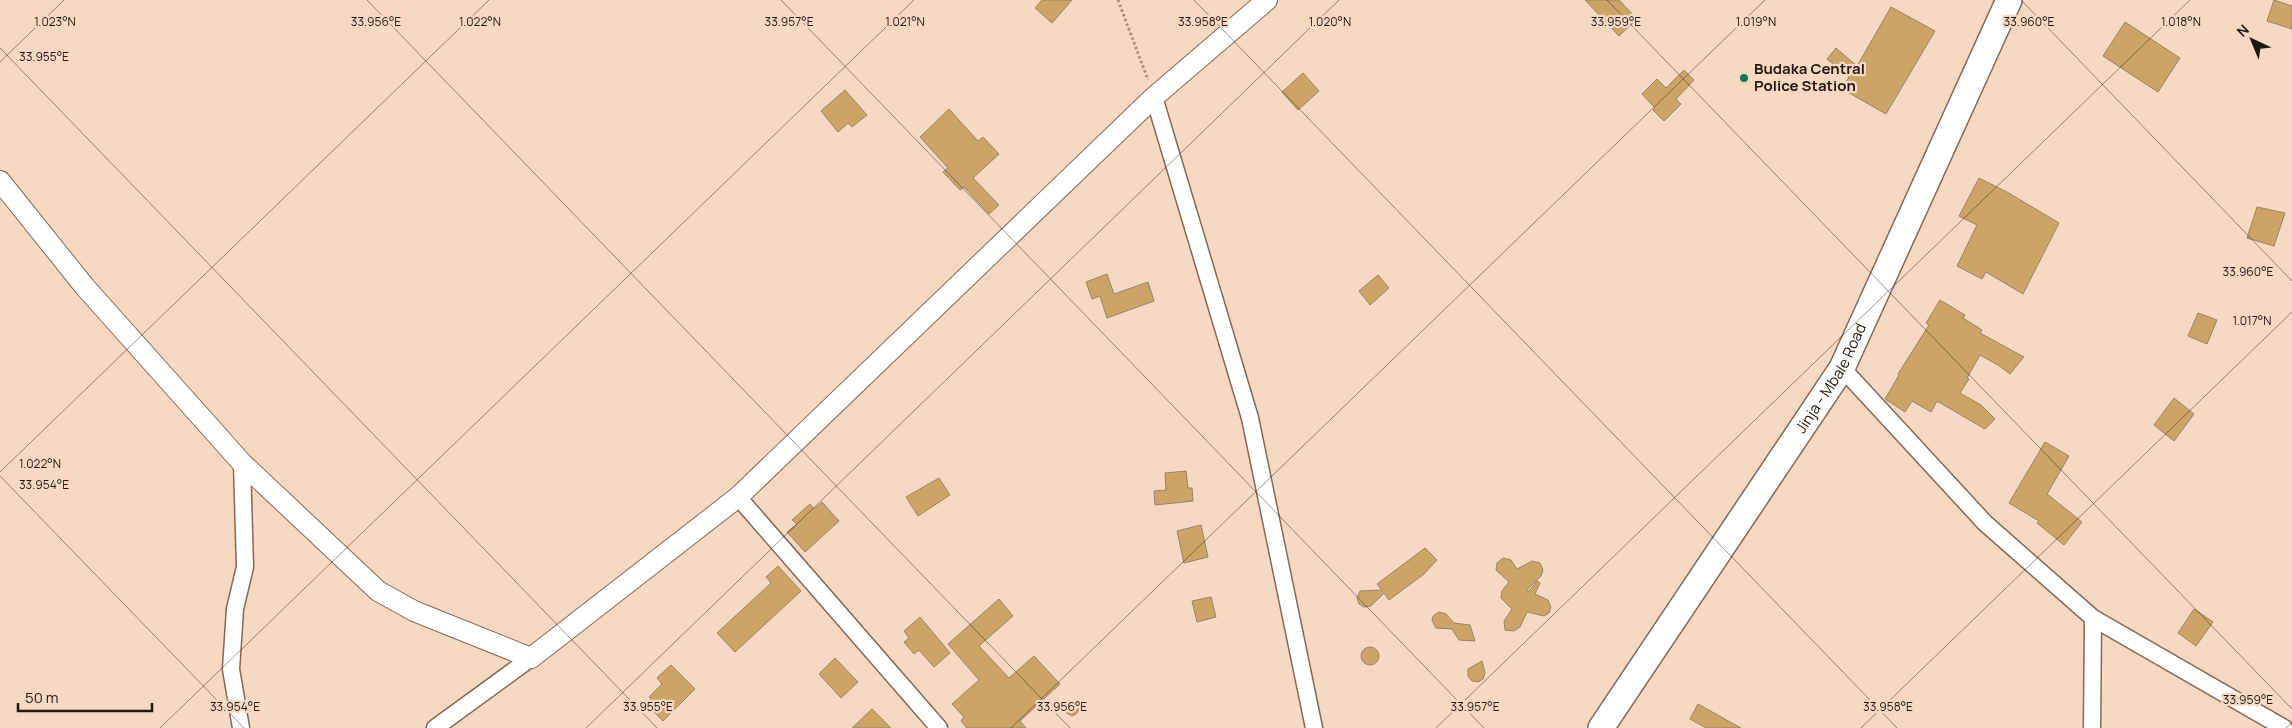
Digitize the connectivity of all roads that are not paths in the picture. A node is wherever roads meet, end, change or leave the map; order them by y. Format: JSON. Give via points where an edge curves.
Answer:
{"nodes":[{"id":1,"x":1266,"y":0,"type":"edge"},
{"id":2,"x":2009,"y":0,"type":"edge"},
{"id":3,"x":1154,"y":97,"type":"junction"},
{"id":4,"x":0,"y":181,"type":"edge"},
{"id":5,"x":1842,"y":368,"type":"junction"},
{"id":6,"x":242,"y":463,"type":"junction"},
{"id":7,"x":738,"y":497,"type":"junction"},
{"id":8,"x":2093,"y":618,"type":"junction"},
{"id":9,"x":531,"y":658,"type":"junction"},
{"id":10,"x":933,"y":726,"type":"edge"},
{"id":11,"x":240,"y":728,"type":"edge"},
{"id":12,"x":435,"y":728,"type":"edge"},
{"id":13,"x":1314,"y":728,"type":"edge"},
{"id":14,"x":1600,"y":728,"type":"edge"},
{"id":15,"x":2092,"y":728,"type":"edge"},
{"id":16,"x":2284,"y":728,"type":"edge"}],
"edges":[{"from":1,"to":3,"type":"street"},
{"from":2,"to":5,"type":"main road","name":"Jinja - Mbale Road"},
{"from":3,"to":7,"type":"street"},
{"from":3,"to":13,"type":"street","via":[[1250,418]]},
{"from":4,"to":6,"type":"street","via":[[85,287]]},
{"from":5,"to":8,"type":"street","via":[[1986,524]]},
{"from":5,"to":14,"type":"main road","name":"Jinja - Mbale Road"},
{"from":6,"to":9,"type":"street","via":[[378,591],[414,611]]},
{"from":6,"to":11,"type":"street","via":[[245,567],[235,609],[231,669]]},
{"from":7,"to":9,"type":"street"},
{"from":7,"to":10,"type":"street"},
{"from":8,"to":15,"type":"street"},
{"from":8,"to":16,"type":"street"},
{"from":9,"to":12,"type":"street"}]}
